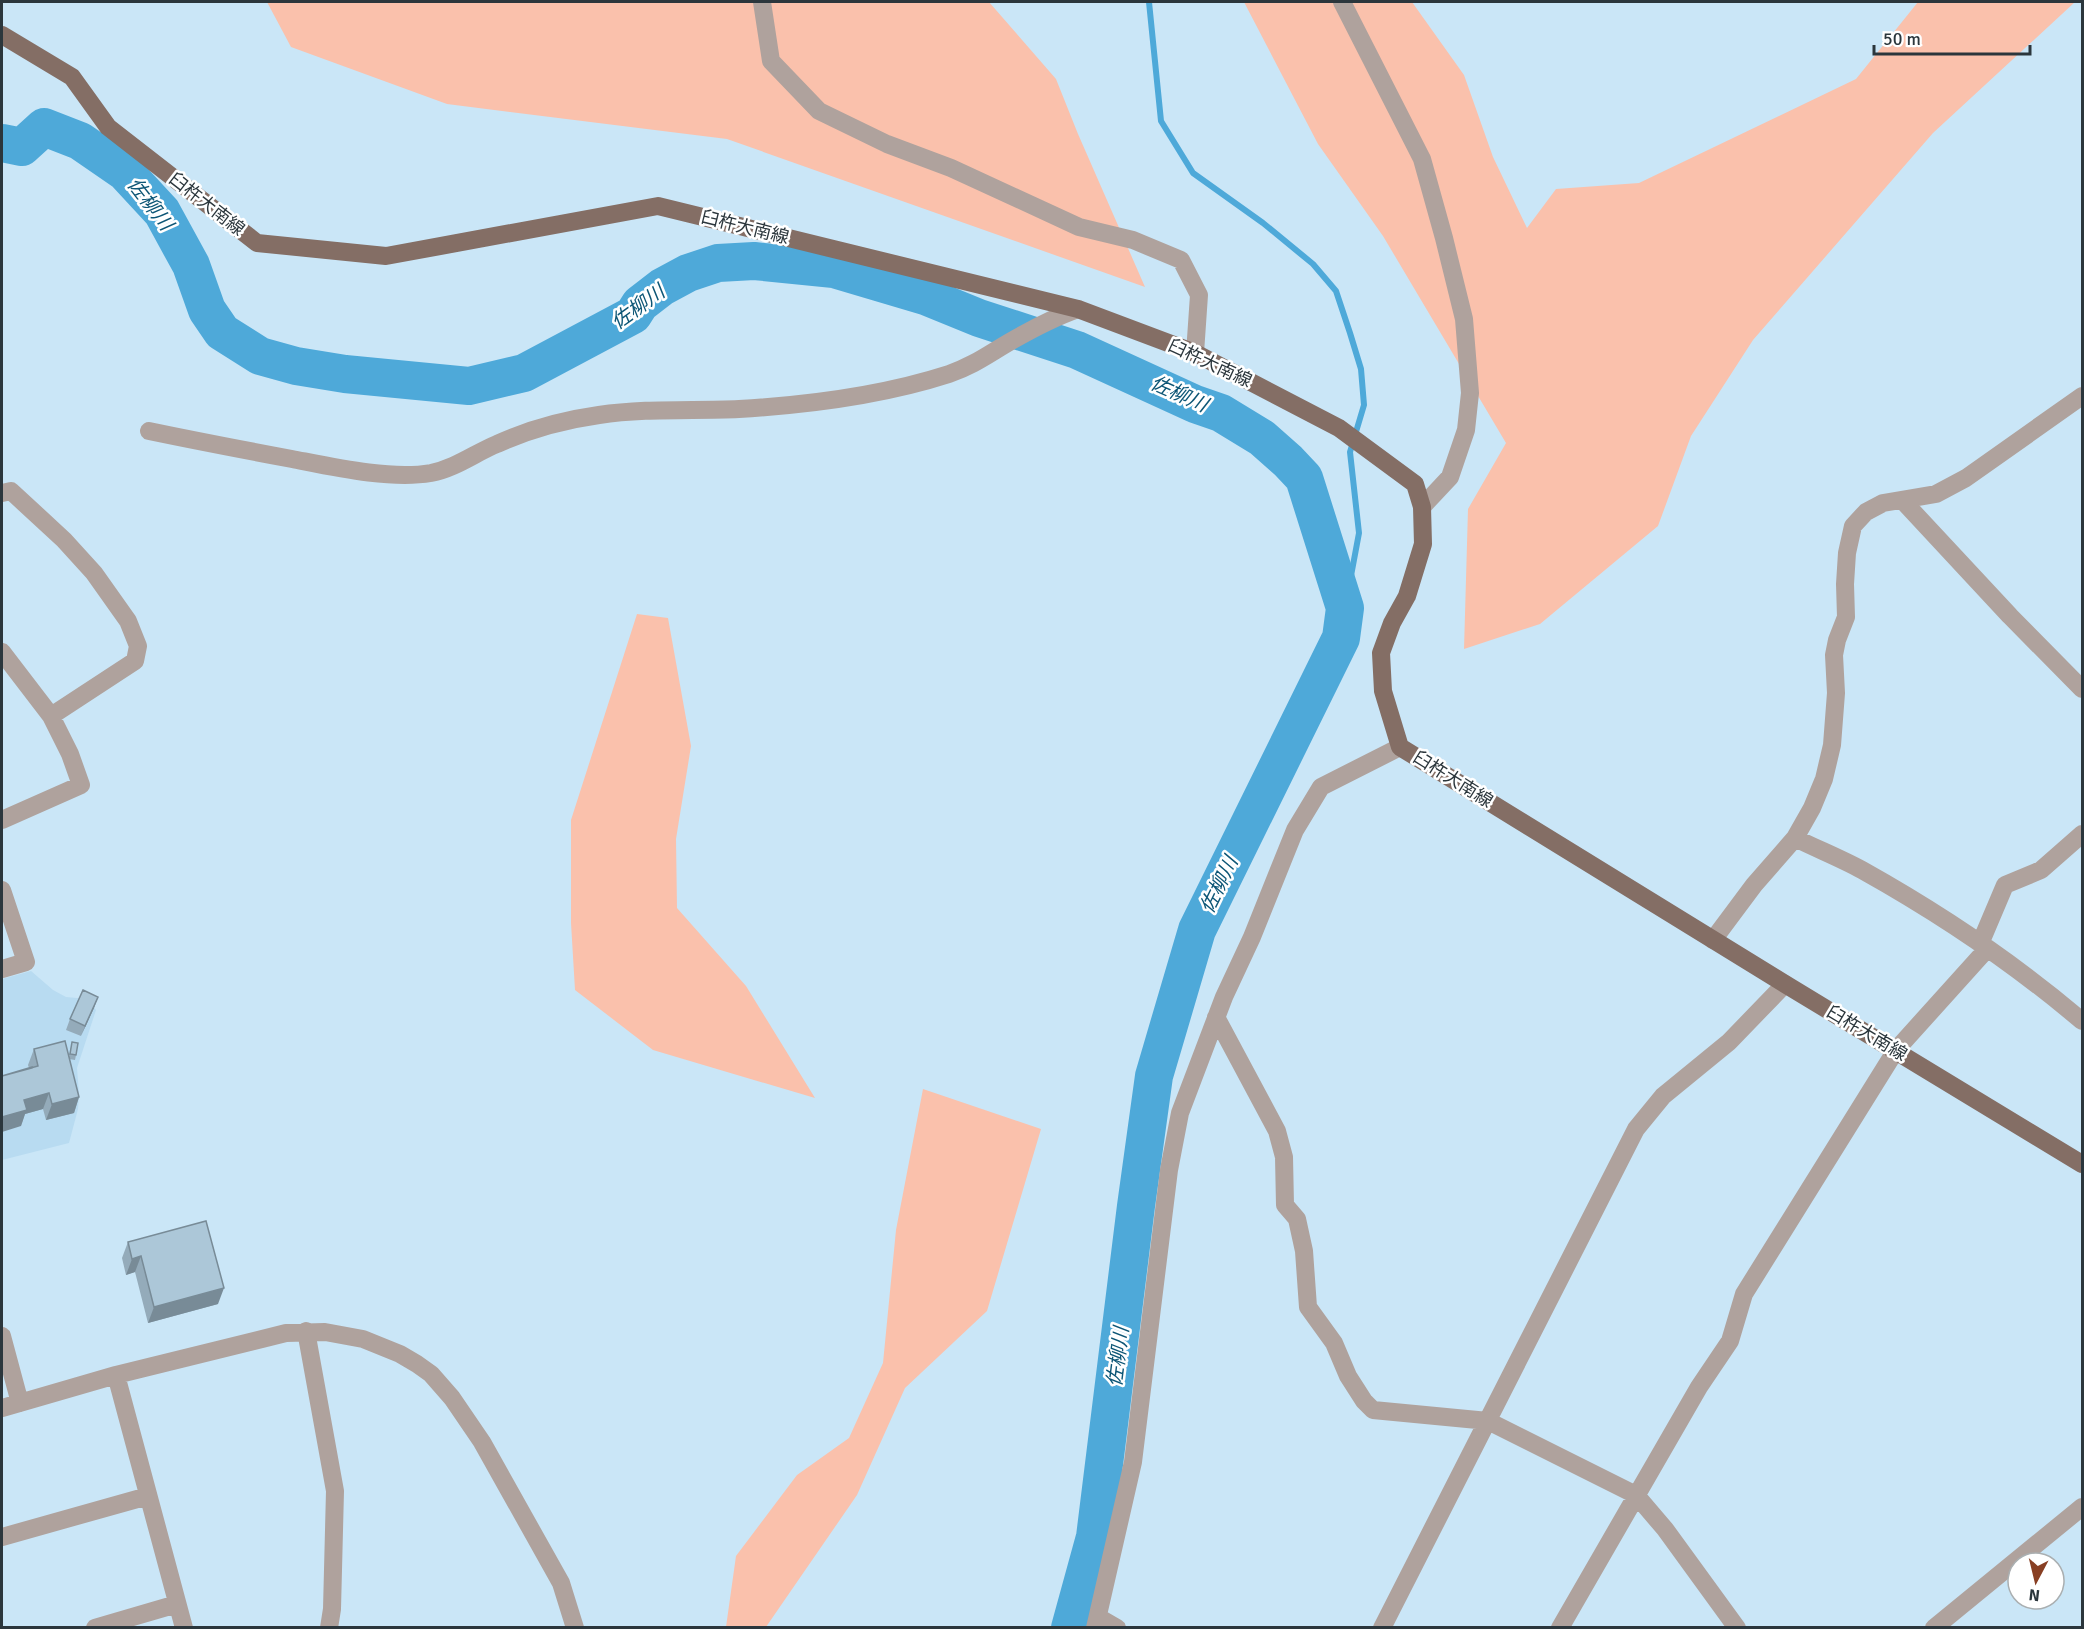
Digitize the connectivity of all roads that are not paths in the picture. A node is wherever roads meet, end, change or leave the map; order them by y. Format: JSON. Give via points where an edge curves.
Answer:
{"nodes":[{"id":1,"x":762,"y":2,"type":"edge"},
{"id":2,"x":1342,"y":2,"type":"edge"},
{"id":3,"x":2,"y":35,"type":"edge"},
{"id":4,"x":1078,"y":309,"type":"junction"},
{"id":5,"x":1195,"y":353,"type":"junction"},
{"id":6,"x":2082,"y":396,"type":"edge"},
{"id":7,"x":149,"y":431,"type":"dead end"},
{"id":8,"x":2,"y":493,"type":"edge"},
{"id":9,"x":1903,"y":501,"type":"junction"},
{"id":10,"x":1422,"y":507,"type":"junction"},
{"id":11,"x":2,"y":652,"type":"edge"},
{"id":12,"x":2082,"y":689,"type":"edge"},
{"id":13,"x":51,"y":716,"type":"junction"},
{"id":14,"x":1400,"y":747,"type":"junction"},
{"id":15,"x":2,"y":820,"type":"edge"},
{"id":16,"x":2082,"y":834,"type":"edge"},
{"id":17,"x":1796,"y":838,"type":"junction"},
{"id":18,"x":2,"y":890,"type":"edge"},
{"id":19,"x":1713,"y":940,"type":"junction"},
{"id":20,"x":1984,"y":947,"type":"junction"},
{"id":21,"x":2,"y":969,"type":"edge"},
{"id":22,"x":1785,"y":984,"type":"junction"},
{"id":23,"x":1216,"y":1017,"type":"junction"},
{"id":24,"x":2082,"y":1021,"type":"edge"},
{"id":25,"x":1896,"y":1050,"type":"junction"},
{"id":26,"x":2082,"y":1164,"type":"edge"},
{"id":27,"x":306,"y":1331,"type":"junction"},
{"id":28,"x":2,"y":1336,"type":"edge"},
{"id":29,"x":116,"y":1375,"type":"junction"},
{"id":30,"x":20,"y":1403,"type":"junction"},
{"id":31,"x":2,"y":1408,"type":"edge"},
{"id":32,"x":1488,"y":1421,"type":"junction"},
{"id":33,"x":1636,"y":1495,"type":"junction"},
{"id":34,"x":148,"y":1496,"type":"junction"},
{"id":35,"x":2082,"y":1507,"type":"edge"},
{"id":36,"x":2,"y":1537,"type":"edge"},
{"id":37,"x":177,"y":1604,"type":"junction"},
{"id":38,"x":1096,"y":1622,"type":"edge"},
{"id":39,"x":95,"y":1628,"type":"edge"},
{"id":40,"x":184,"y":1628,"type":"edge"},
{"id":41,"x":329,"y":1628,"type":"edge"},
{"id":42,"x":574,"y":1628,"type":"edge"},
{"id":43,"x":1117,"y":1628,"type":"edge"},
{"id":44,"x":1382,"y":1628,"type":"edge"},
{"id":45,"x":1560,"y":1628,"type":"edge"},
{"id":46,"x":1737,"y":1628,"type":"edge"},
{"id":47,"x":1934,"y":1628,"type":"edge"}],
"edges":[{"from":1,"to":5,"type":"street","via":[[771,61],[819,111],[1079,227],[1133,240],[1181,260],[1200,295]]},
{"from":2,"to":10,"type":"street","via":[[1422,159],[1464,320],[1470,393],[1466,430],[1450,477]]},
{"from":3,"to":4,"type":"main road","name":"臼杵大南線","via":[[72,77],[108,128],[257,243],[386,256],[658,206]]},
{"from":4,"to":5,"type":"main road","name":"臼杵大南線"},
{"from":4,"to":7,"type":"street","via":[[1052,318],[980,361],[948,374],[889,389],[753,408],[626,411],[574,419],[529,430],[466,461],[431,473],[384,474],[333,467]]},
{"from":5,"to":10,"type":"main road","name":"臼杵大南線","via":[[1339,428],[1415,484]]},
{"from":6,"to":9,"type":"street","via":[[1966,478],[1936,494]]},
{"from":8,"to":13,"type":"street","via":[[11,491],[94,573],[128,621],[138,646],[135,661]]},
{"from":9,"to":12,"type":"street"},
{"from":9,"to":17,"type":"street","via":[[1883,503],[1852,526],[1845,574],[1846,617],[1834,656],[1832,745],[1824,779]]},
{"from":10,"to":14,"type":"main road","name":"臼杵大南線","via":[[1423,544],[1407,596],[1381,653],[1383,691]]},
{"from":11,"to":13,"type":"street"},
{"from":13,"to":15,"type":"street","via":[[81,785]]},
{"from":14,"to":19,"type":"main road","name":"臼杵大南線"},
{"from":14,"to":23,"type":"street","via":[[1321,787],[1295,830]]},
{"from":16,"to":20,"type":"street","via":[[2041,870],[2005,885]]},
{"from":17,"to":19,"type":"street"},
{"from":17,"to":20,"type":"street","via":[[1861,870]]},
{"from":18,"to":21,"type":"street","via":[[26,962]]},
{"from":19,"to":22,"type":"main road","name":"臼杵大南線"},
{"from":20,"to":24,"type":"street","via":[[2050,993]]},
{"from":20,"to":25,"type":"street"},
{"from":22,"to":25,"type":"main road","name":"臼杵大南線"},
{"from":22,"to":32,"type":"street","via":[[1729,1042],[1663,1096],[1636,1129]]},
{"from":23,"to":32,"type":"street","via":[[1277,1131],[1284,1157],[1286,1205],[1297,1220],[1304,1251],[1308,1307],[1334,1343],[1364,1401],[1373,1410]]},
{"from":23,"to":38,"type":"street","via":[[1180,1113],[1169,1170],[1133,1462]]},
{"from":25,"to":26,"type":"main road","name":"臼杵大南線"},
{"from":25,"to":33,"type":"street","via":[[1744,1294],[1730,1341]]},
{"from":27,"to":29,"type":"street","via":[[265,1337]]},
{"from":27,"to":41,"type":"street","via":[[335,1491]]},
{"from":27,"to":42,"type":"street","via":[[363,1339],[400,1354],[431,1374],[482,1442],[561,1583]]},
{"from":28,"to":30,"type":"street"},
{"from":29,"to":30,"type":"street"},
{"from":29,"to":34,"type":"street"},
{"from":30,"to":31,"type":"street"},
{"from":32,"to":33,"type":"street"},
{"from":32,"to":44,"type":"street"},
{"from":33,"to":45,"type":"street"},
{"from":33,"to":46,"type":"street"},
{"from":34,"to":36,"type":"street"},
{"from":34,"to":37,"type":"street"},
{"from":35,"to":47,"type":"street"},
{"from":37,"to":39,"type":"street"},
{"from":37,"to":40,"type":"street"},
{"from":38,"to":43,"type":"street"}]}
